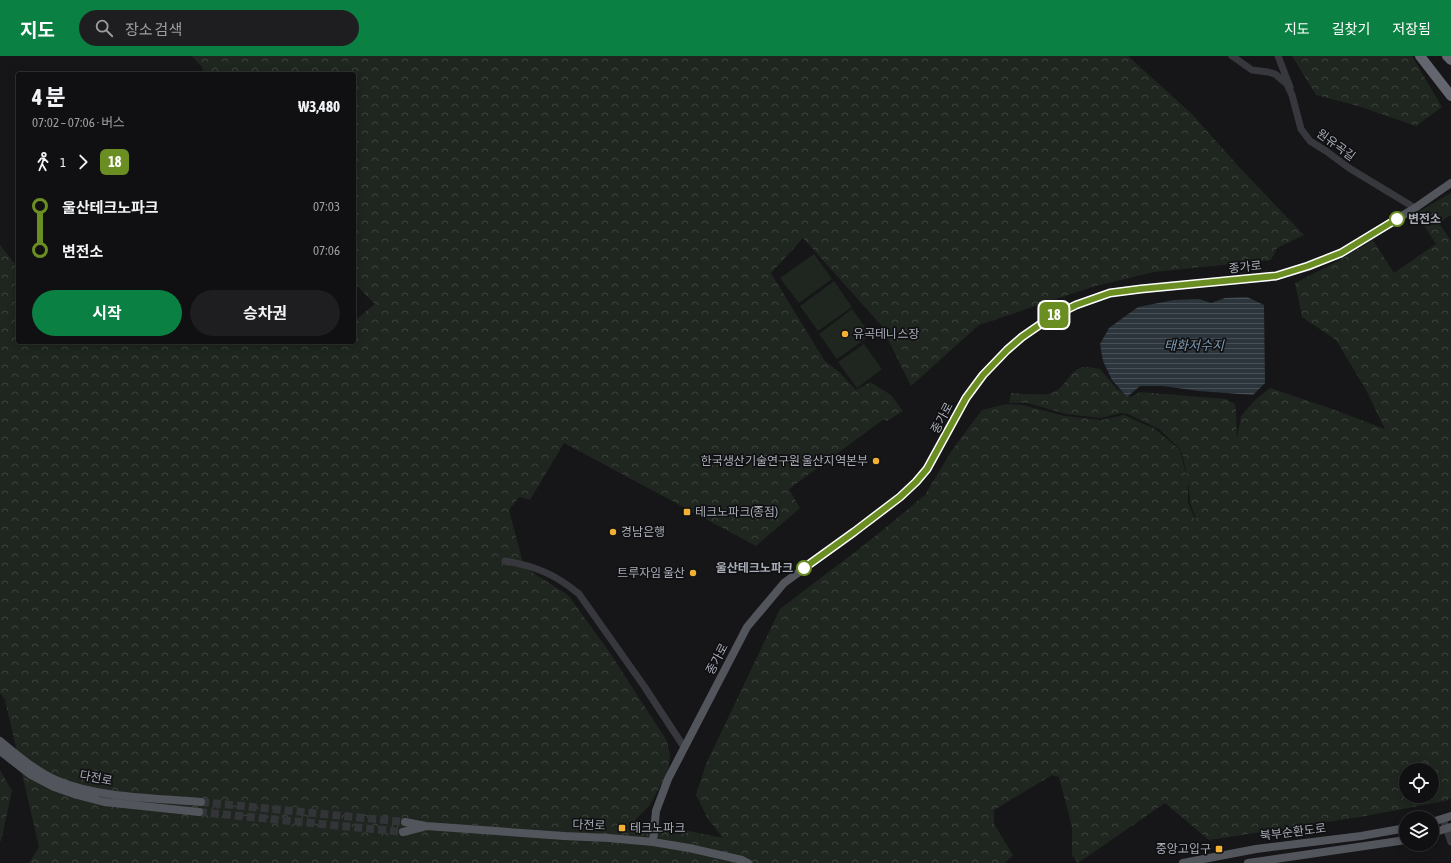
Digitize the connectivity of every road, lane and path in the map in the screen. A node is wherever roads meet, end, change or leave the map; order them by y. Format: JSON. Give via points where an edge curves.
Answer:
{"nodes":[{"id":1,"x":1232,"y":56,"type":"edge"},
{"id":2,"x":1278,"y":56,"type":"edge"},
{"id":3,"x":1420,"y":56,"type":"edge"},
{"id":4,"x":1447,"y":56,"type":"edge"},
{"id":5,"x":1451,"y":60,"type":"edge"},
{"id":6,"x":1292,"y":95,"type":"junction"},
{"id":7,"x":1451,"y":96,"type":"edge"},
{"id":8,"x":1451,"y":183,"type":"edge"},
{"id":9,"x":1416,"y":208,"type":"junction"},
{"id":10,"x":505,"y":561,"type":"dead end"},
{"id":11,"x":0,"y":741,"type":"edge"},
{"id":12,"x":684,"y":747,"type":"junction"},
{"id":13,"x":0,"y":751,"type":"edge"},
{"id":14,"x":201,"y":802,"type":"tunnel mouth"},
{"id":15,"x":199,"y":812,"type":"tunnel mouth"},
{"id":16,"x":1447,"y":818,"type":"edge"},
{"id":17,"x":404,"y":822,"type":"tunnel mouth"},
{"id":18,"x":426,"y":826,"type":"junction"},
{"id":19,"x":1449,"y":828,"type":"edge"},
{"id":20,"x":1399,"y":829,"type":"edge"},
{"id":21,"x":1439,"y":831,"type":"edge"},
{"id":22,"x":404,"y":832,"type":"tunnel mouth"},
{"id":23,"x":1399,"y":841,"type":"edge"},
{"id":24,"x":653,"y":842,"type":"junction"},
{"id":25,"x":1451,"y":842,"type":"edge"},
{"id":26,"x":1273,"y":861,"type":"edge"},
{"id":27,"x":748,"y":863,"type":"edge"},
{"id":28,"x":1183,"y":863,"type":"edge"},
{"id":29,"x":1248,"y":863,"type":"edge"}],
"edges":[{"from":1,"to":6,"type":"street","name":"원유곡길","via":[[1252,70],[1275,74],[1287,84]]},
{"from":2,"to":6,"type":"street"},
{"from":3,"to":7,"type":"highway"},
{"from":4,"to":5,"type":"highway"},
{"from":6,"to":9,"type":"street","name":"원유곡길","via":[[1301,129],[1310,141]]},
{"from":8,"to":9,"type":"main road","name":"종가로"},
{"from":9,"to":12,"type":"main road","name":"종가로","via":[[1341,253],[1276,276],[1110,293],[1076,305],[1035,327],[1007,350],[983,375],[966,398],[927,469],[916,482],[854,532],[794,574],[759,612],[747,627]]},
{"from":10,"to":12,"type":"street","via":[[540,569],[579,594]]},
{"from":11,"to":14,"type":"main road","name":"다전로","via":[[33,767],[57,781],[79,788]]},
{"from":12,"to":24,"type":"main road","name":"종가로","via":[[656,811]]},
{"from":13,"to":15,"type":"main road","name":"다전로","via":[[31,775],[77,795],[104,802]]},
{"from":16,"to":19,"type":"street"},
{"from":17,"to":18,"type":"main road","name":"다전로"},
{"from":18,"to":22,"type":"main road","name":"다전로"},
{"from":18,"to":24,"type":"main road","name":"다전로"},
{"from":19,"to":21,"type":"main road"},
{"from":19,"to":25,"type":"street"},
{"from":20,"to":28,"type":"main road","name":"북부순환도로","via":[[1256,849]]},
{"from":23,"to":26,"type":"main road","name":"북부순환도로"},
{"from":24,"to":27,"type":"main road","name":"다전로"},
{"from":26,"to":29,"type":"main road","name":"북부순환도로"}]}
